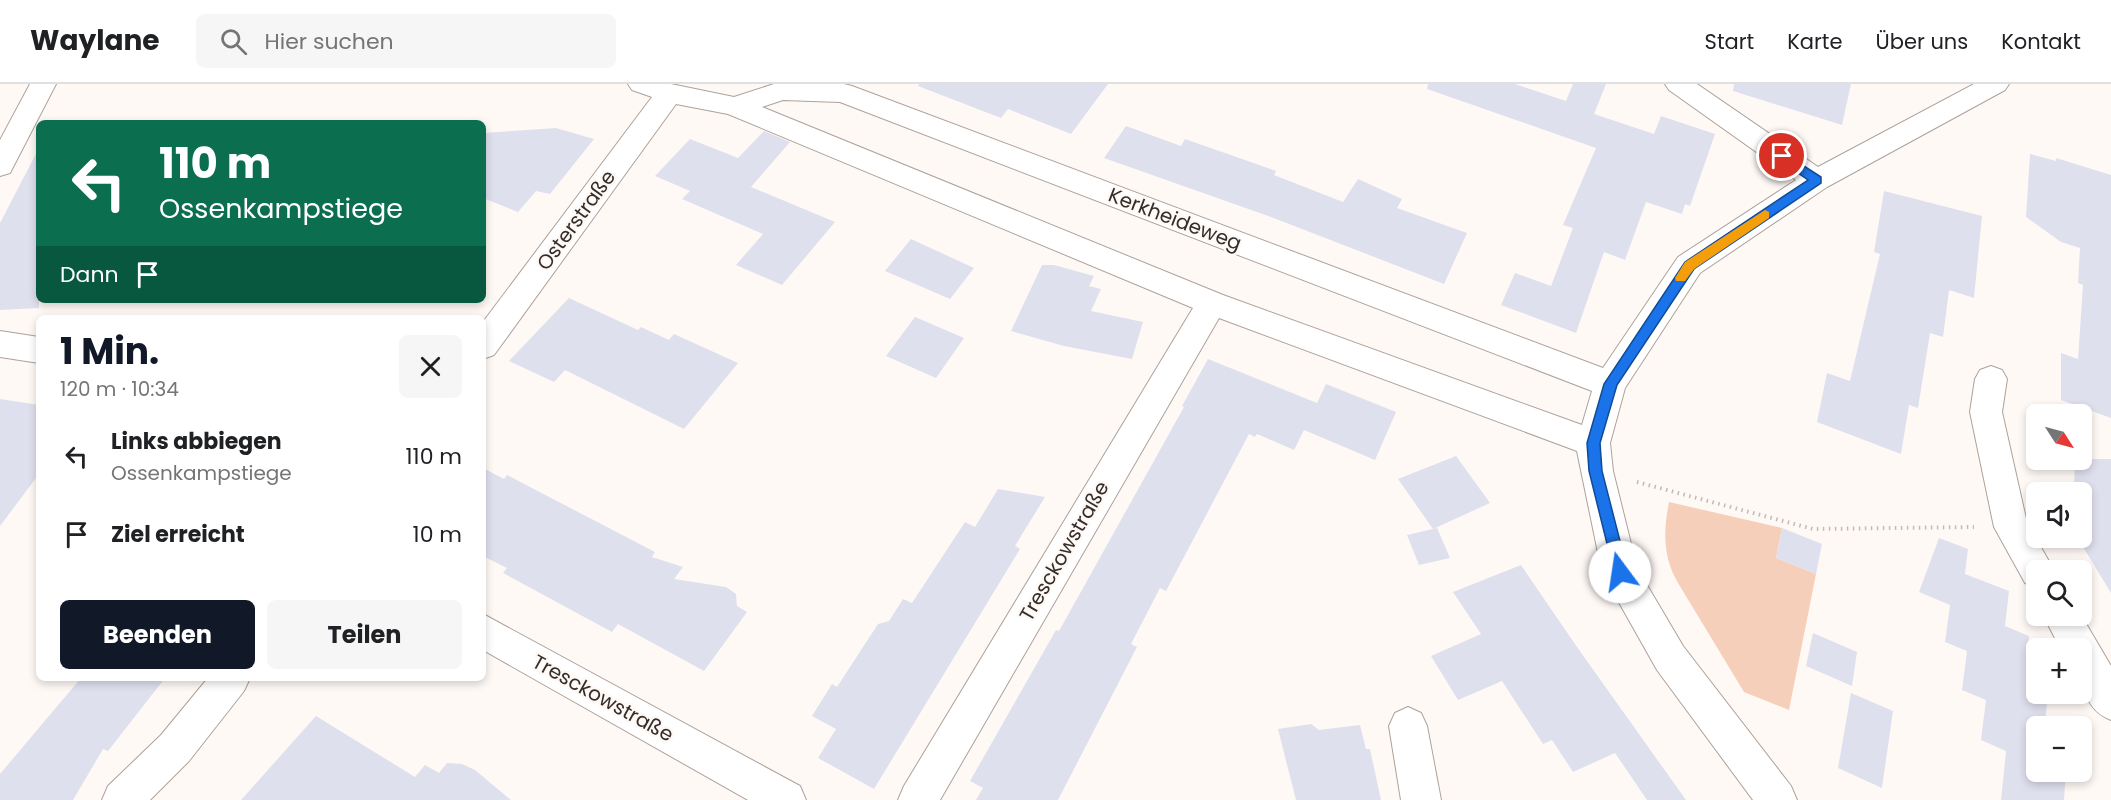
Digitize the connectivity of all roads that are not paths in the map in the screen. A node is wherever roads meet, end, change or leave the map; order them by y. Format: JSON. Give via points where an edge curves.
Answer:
{"nodes":[{"id":1,"x":43,"y":84,"type":"edge"},
{"id":2,"x":641,"y":84,"type":"edge"},
{"id":3,"x":1678,"y":84,"type":"edge"},
{"id":4,"x":1996,"y":84,"type":"edge"},
{"id":5,"x":682,"y":91,"type":"edge"},
{"id":6,"x":734,"y":106,"type":"junction"},
{"id":7,"x":0,"y":166,"type":"edge"},
{"id":8,"x":1817,"y":180,"type":"junction"},
{"id":9,"x":1212,"y":303,"type":"junction"},
{"id":10,"x":486,"y":342,"type":"edge"},
{"id":11,"x":0,"y":344,"type":"edge"},
{"id":12,"x":36,"y":350,"type":"edge"},
{"id":13,"x":1991,"y":379,"type":"dead end"},
{"id":14,"x":1610,"y":384,"type":"junction"},
{"id":15,"x":1594,"y":457,"type":"junction"},
{"id":16,"x":2030,"y":560,"type":"edge"},
{"id":17,"x":486,"y":633,"type":"edge"},
{"id":18,"x":2092,"y":669,"type":"edge"},
{"id":19,"x":229,"y":681,"type":"edge"},
{"id":20,"x":2111,"y":702,"type":"edge"},
{"id":21,"x":1408,"y":726,"type":"dead end"},
{"id":22,"x":122,"y":800,"type":"edge"},
{"id":23,"x":786,"y":800,"type":"edge"},
{"id":24,"x":918,"y":800,"type":"edge"},
{"id":25,"x":1421,"y":800,"type":"edge"},
{"id":26,"x":1778,"y":800,"type":"edge"}],
"edges":[{"from":1,"to":7,"type":"street"},
{"from":2,"to":5,"type":"street","name":"Kerkheideweg"},
{"from":3,"to":8,"type":"street"},
{"from":4,"to":8,"type":"street"},
{"from":5,"to":6,"type":"street","name":"Kerkheideweg"},
{"from":5,"to":10,"type":"street","name":"Osterstraße"},
{"from":6,"to":9,"type":"street","name":"Kerkheideweg"},
{"from":6,"to":14,"type":"street","name":"Kerkheideweg","via":[[782,92],[843,93]]},
{"from":8,"to":14,"type":"street","via":[[1689,266]]},
{"from":9,"to":15,"type":"street","name":"Kerkheideweg"},
{"from":9,"to":24,"type":"street","name":"Tresckowstraße"},
{"from":11,"to":12,"type":"street"},
{"from":13,"to":16,"type":"street","via":[[1986,412],[2011,527]]},
{"from":14,"to":15,"type":"street"},
{"from":15,"to":26,"type":"street","via":[[1620,572],[1670,658]]},
{"from":17,"to":23,"type":"street","name":"Tresckowstraße"},
{"from":18,"to":20,"type":"street"},
{"from":19,"to":22,"type":"street","via":[[175,748]]},
{"from":21,"to":25,"type":"street"}]}
